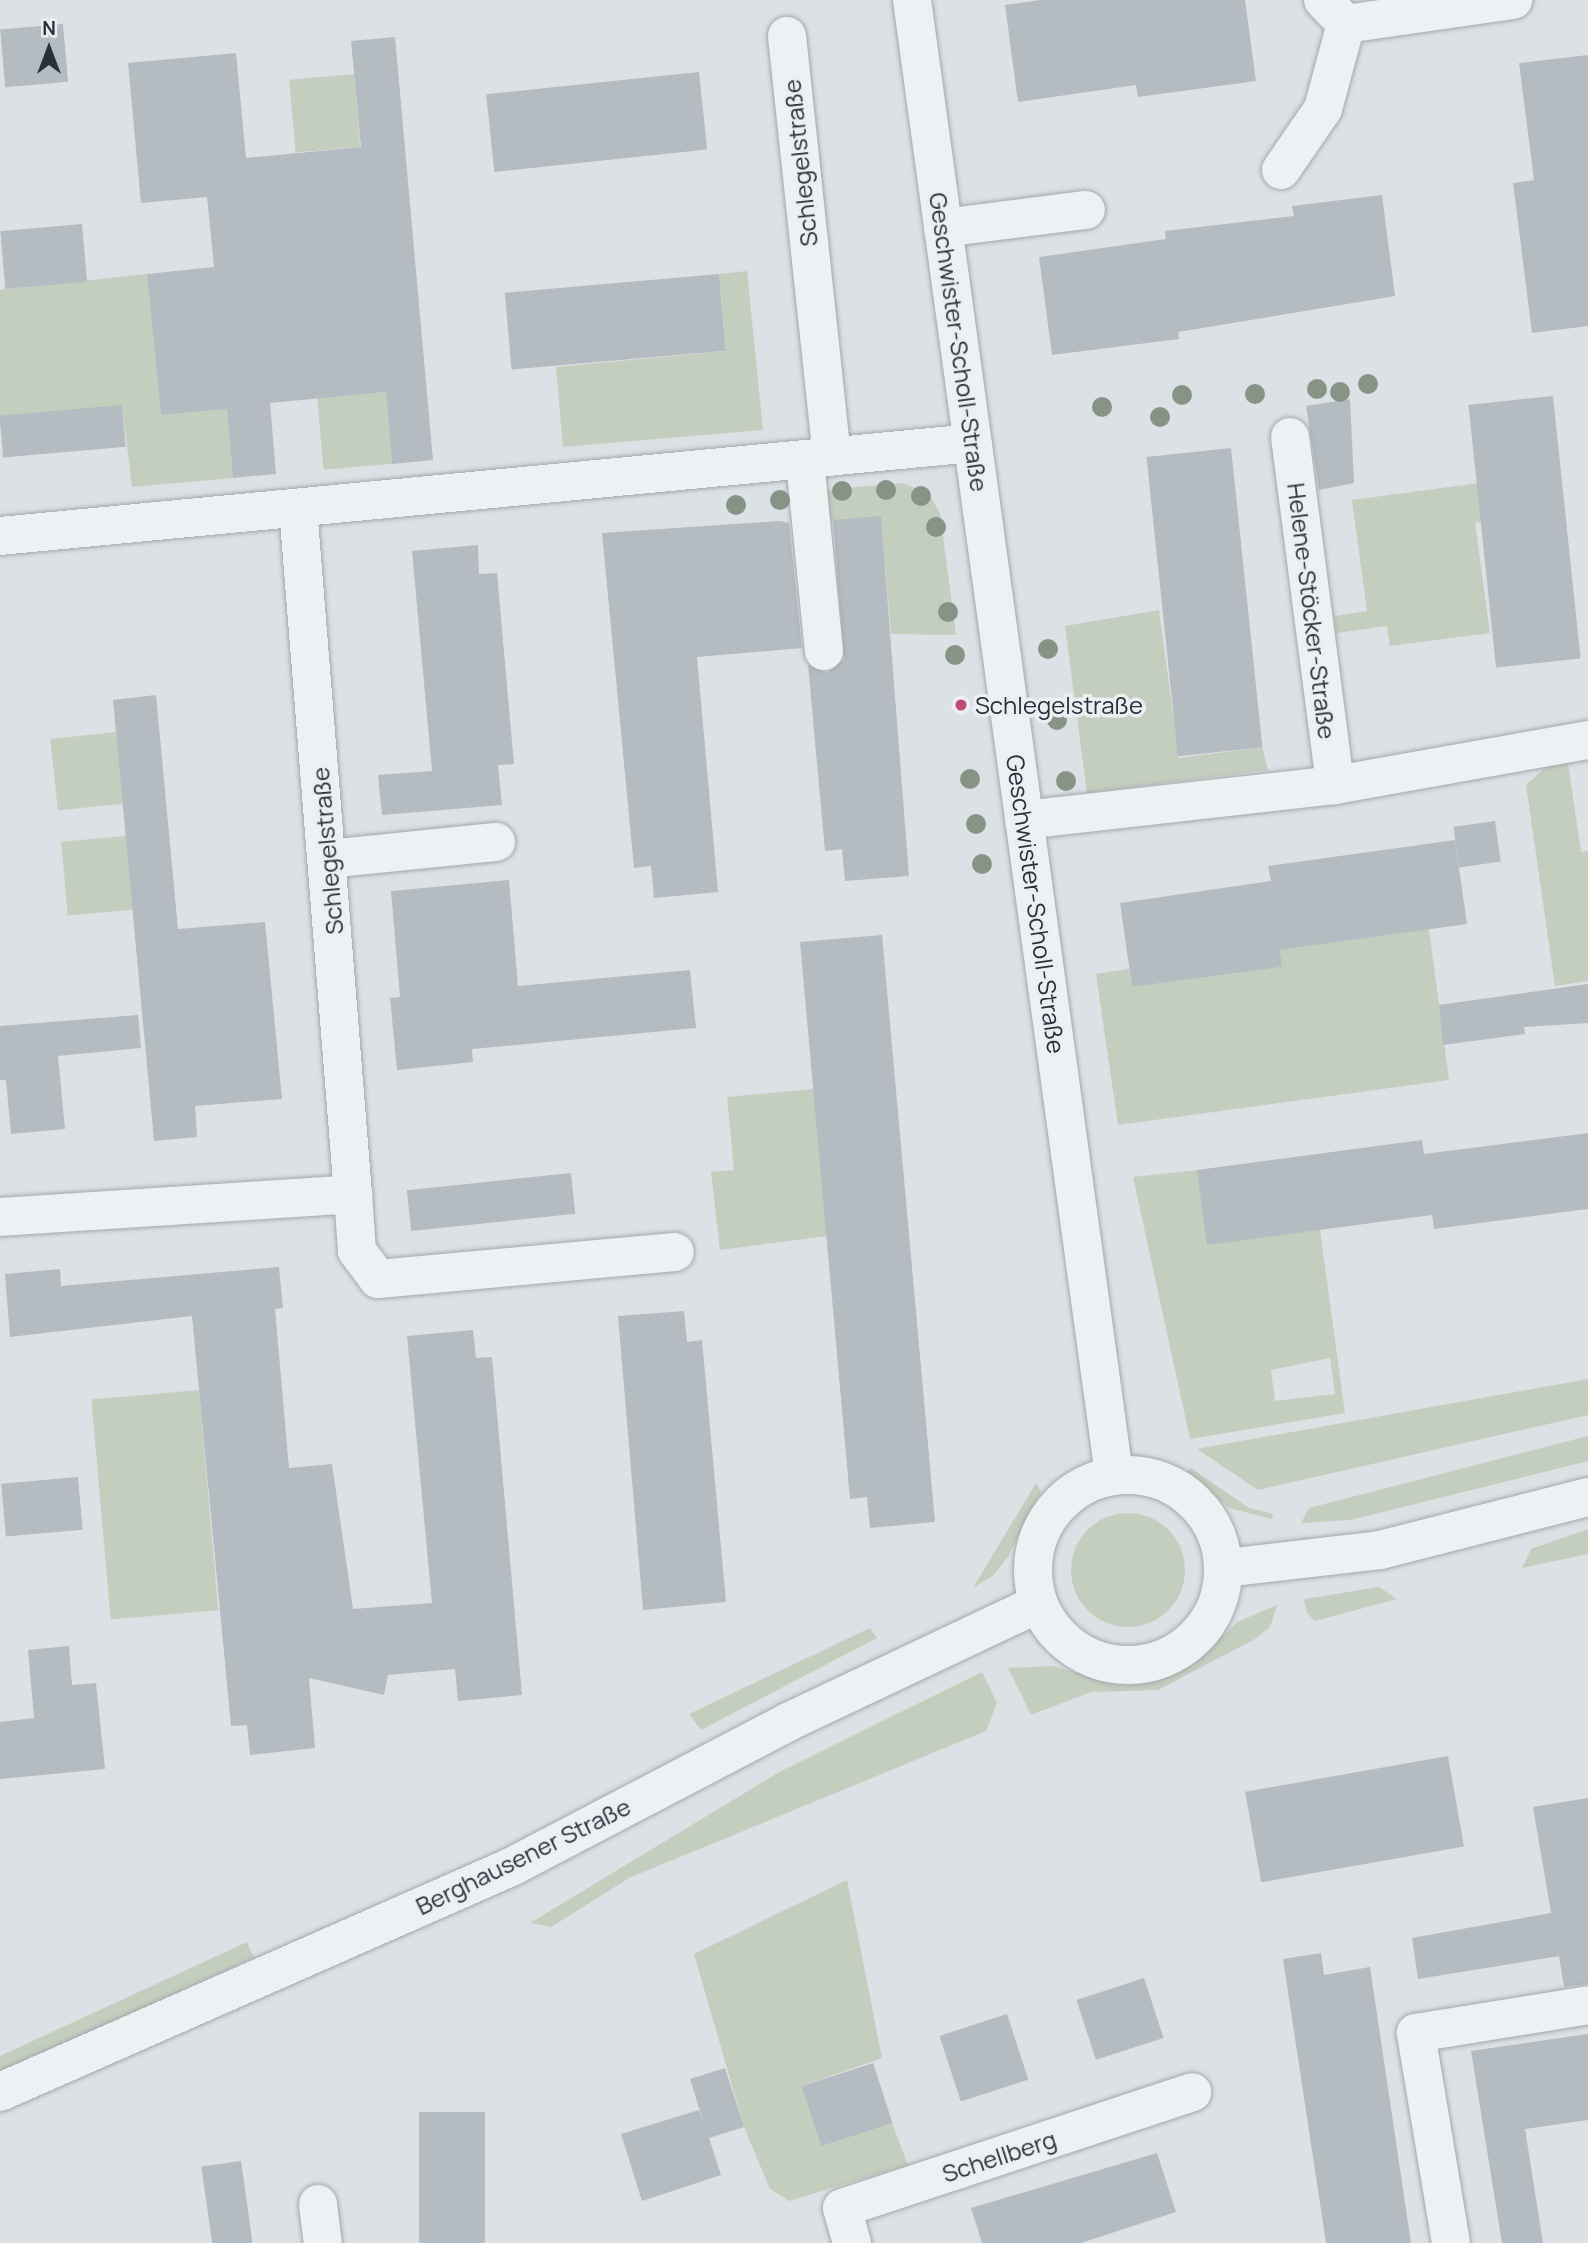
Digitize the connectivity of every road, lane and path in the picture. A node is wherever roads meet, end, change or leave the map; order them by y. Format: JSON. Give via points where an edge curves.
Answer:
{"nodes":[{"id":1,"x":912,"y":0,"type":"edge"},
{"id":2,"x":1513,"y":0,"type":"edge"},
{"id":3,"x":1335,"y":12,"type":"edge"},
{"id":4,"x":787,"y":36,"type":"dead end"},
{"id":5,"x":1281,"y":170,"type":"dead end"},
{"id":6,"x":1086,"y":210,"type":"dead end"},
{"id":7,"x":943,"y":228,"type":"junction"},
{"id":8,"x":1290,"y":437,"type":"dead end"},
{"id":9,"x":973,"y":443,"type":"junction"},
{"id":10,"x":818,"y":459,"type":"junction"},
{"id":11,"x":298,"y":508,"type":"junction"},
{"id":12,"x":0,"y":536,"type":"edge"},
{"id":13,"x":824,"y":650,"type":"dead end"},
{"id":14,"x":1588,"y":740,"type":"edge"},
{"id":15,"x":1335,"y":785,"type":"junction"},
{"id":16,"x":1024,"y":820,"type":"junction"},
{"id":17,"x":496,"y":842,"type":"dead end"},
{"id":18,"x":328,"y":859,"type":"junction"},
{"id":19,"x":353,"y":1194,"type":"junction"},
{"id":20,"x":0,"y":1217,"type":"edge"},
{"id":21,"x":675,"y":1252,"type":"dead end"},
{"id":22,"x":1114,"y":1475,"type":"junction"},
{"id":23,"x":1588,"y":1497,"type":"edge"},
{"id":24,"x":1225,"y":1568,"type":"junction"},
{"id":25,"x":1038,"y":1604,"type":"junction"},
{"id":26,"x":1588,"y":2006,"type":"edge"},
{"id":27,"x":0,"y":2092,"type":"edge"},
{"id":28,"x":1192,"y":2092,"type":"dead end"},
{"id":29,"x":318,"y":2204,"type":"dead end"},
{"id":30,"x":847,"y":2225,"type":"edge"},
{"id":31,"x":323,"y":2243,"type":"edge"},
{"id":32,"x":1451,"y":2243,"type":"edge"}],
"edges":[{"from":1,"to":7,"type":"street","name":"Geschwister-Scholl-Straße"},
{"from":2,"to":3,"type":"street"},
{"from":3,"to":5,"type":"street","via":[[1323,109]]},
{"from":4,"to":10,"type":"street","name":"Schlegelstraße"},
{"from":6,"to":7,"type":"street"},
{"from":7,"to":9,"type":"street","name":"Geschwister-Scholl-Straße"},
{"from":8,"to":15,"type":"street","name":"Helene-Stöcker-Straße"},
{"from":9,"to":10,"type":"street"},
{"from":9,"to":16,"type":"street","name":"Geschwister-Scholl-Straße"},
{"from":10,"to":11,"type":"street"},
{"from":10,"to":13,"type":"street","name":"Schlegelstraße"},
{"from":11,"to":12,"type":"street"},
{"from":11,"to":18,"type":"street","name":"Schlegelstraße"},
{"from":14,"to":15,"type":"street"},
{"from":15,"to":16,"type":"street"},
{"from":16,"to":22,"type":"street","name":"Geschwister-Scholl-Straße"},
{"from":17,"to":18,"type":"street"},
{"from":18,"to":19,"type":"street","name":"Schlegelstraße"},
{"from":19,"to":20,"type":"street"},
{"from":19,"to":21,"type":"street","name":"Schlegelstraße","via":[[358,1251],[378,1279]]},
{"from":22,"to":24,"type":"street","via":[[1147,1476],[1185,1494],[1219,1536]]},
{"from":22,"to":25,"type":"street","via":[[1063,1500],[1046,1522],[1033,1567]]},
{"from":23,"to":24,"type":"street","via":[[1380,1550]]},
{"from":24,"to":25,"type":"street","via":[[1208,1625],[1161,1661],[1132,1666],[1093,1659],[1053,1630]]},
{"from":25,"to":27,"type":"street","name":"Berghausener Straße","via":[[788,1722],[511,1867]]},
{"from":26,"to":32,"type":"street","via":[[1416,2033]]},
{"from":28,"to":30,"type":"street","name":"Schellberg"},
{"from":29,"to":31,"type":"street"}]}
